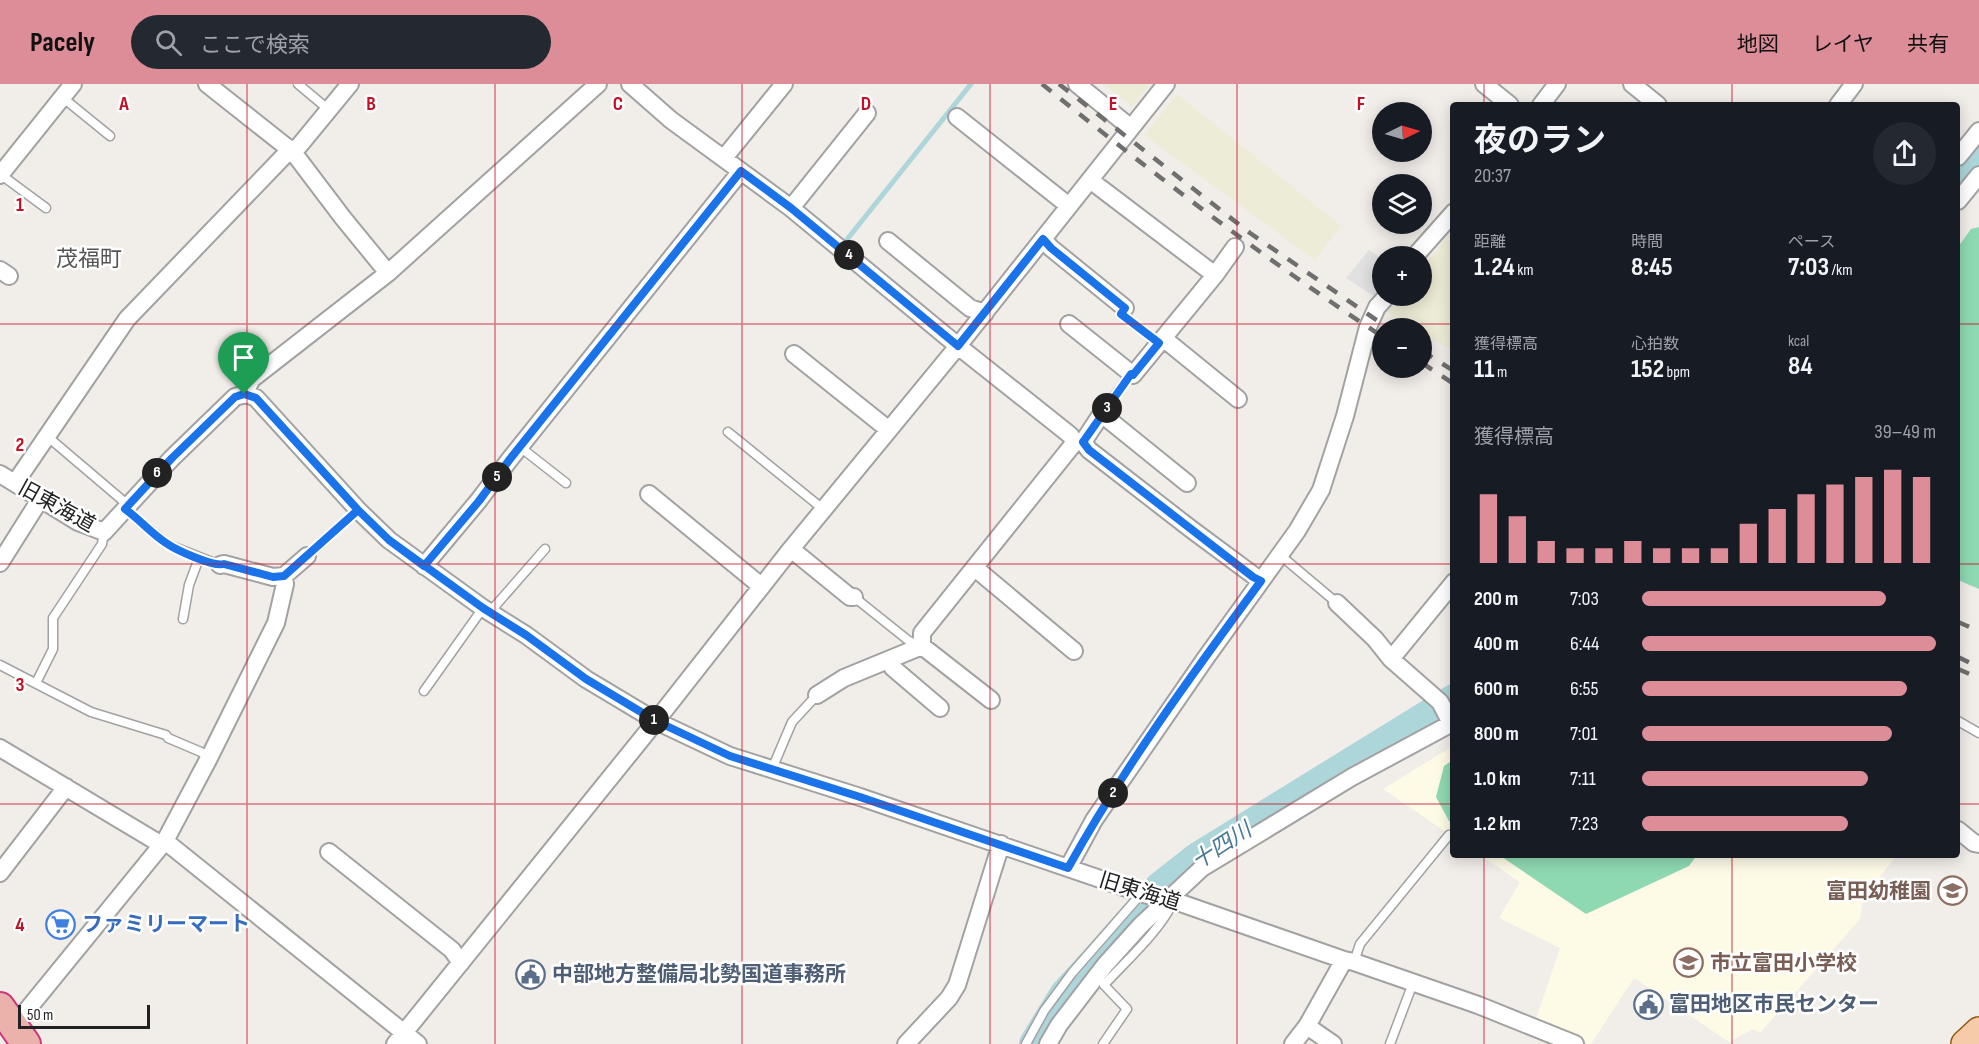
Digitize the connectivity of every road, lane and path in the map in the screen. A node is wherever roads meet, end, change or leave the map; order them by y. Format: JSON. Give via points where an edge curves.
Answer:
{"nodes":[{"id":1,"x":207,"y":84,"type":"edge"},
{"id":2,"x":298,"y":84,"type":"edge"},
{"id":3,"x":350,"y":84,"type":"edge"},
{"id":4,"x":598,"y":84,"type":"edge"},
{"id":5,"x":630,"y":84,"type":"edge"},
{"id":6,"x":784,"y":84,"type":"edge"},
{"id":7,"x":1077,"y":84,"type":"edge"},
{"id":8,"x":1166,"y":84,"type":"edge"},
{"id":9,"x":1484,"y":84,"type":"edge"},
{"id":10,"x":1557,"y":84,"type":"edge"},
{"id":11,"x":1632,"y":84,"type":"edge"},
{"id":12,"x":1854,"y":84,"type":"edge"},
{"id":13,"x":67,"y":91,"type":"edge"},
{"id":14,"x":1506,"y":102,"type":"edge"},
{"id":15,"x":1543,"y":102,"type":"edge"},
{"id":16,"x":1654,"y":102,"type":"edge"},
{"id":17,"x":1840,"y":102,"type":"edge"},
{"id":18,"x":329,"y":110,"type":"junction"},
{"id":19,"x":867,"y":113,"type":"dead end"},
{"id":20,"x":957,"y":117,"type":"dead end"},
{"id":21,"x":1131,"y":128,"type":"junction"},
{"id":22,"x":1979,"y":131,"type":"edge"},
{"id":23,"x":110,"y":136,"type":"dead end"},
{"id":24,"x":293,"y":152,"type":"junction"},
{"id":25,"x":1960,"y":155,"type":"edge"},
{"id":26,"x":724,"y":158,"type":"junction"},
{"id":27,"x":741,"y":171,"type":"junction"},
{"id":28,"x":0,"y":174,"type":"edge"},
{"id":29,"x":1979,"y":175,"type":"edge"},
{"id":30,"x":1090,"y":180,"type":"junction"},
{"id":31,"x":1960,"y":199,"type":"edge"},
{"id":32,"x":1069,"y":206,"type":"junction"},
{"id":33,"x":46,"y":208,"type":"dead end"},
{"id":34,"x":791,"y":208,"type":"junction"},
{"id":35,"x":1450,"y":217,"type":"edge"},
{"id":36,"x":1043,"y":239,"type":"junction"},
{"id":37,"x":888,"y":241,"type":"dead end"},
{"id":38,"x":1424,"y":246,"type":"edge"},
{"id":39,"x":1235,"y":247,"type":"dead end"},
{"id":40,"x":388,"y":273,"type":"junction"},
{"id":41,"x":1215,"y":275,"type":"junction"},
{"id":42,"x":1378,"y":306,"type":"edge"},
{"id":43,"x":1125,"y":308,"type":"joint"},
{"id":44,"x":985,"y":313,"type":"junction"},
{"id":45,"x":1069,"y":324,"type":"dead end"},
{"id":46,"x":1161,"y":341,"type":"junction"},
{"id":47,"x":958,"y":346,"type":"junction"},
{"id":48,"x":794,"y":354,"type":"dead end"},
{"id":49,"x":1131,"y":374,"type":"junction"},
{"id":50,"x":244,"y":394,"type":"junction"},
{"id":51,"x":1238,"y":399,"type":"dead end"},
{"id":52,"x":1108,"y":406,"type":"junction"},
{"id":53,"x":889,"y":430,"type":"junction"},
{"id":54,"x":728,"y":432,"type":"dead end"},
{"id":55,"x":48,"y":437,"type":"junction"},
{"id":56,"x":1079,"y":442,"type":"junction"},
{"id":57,"x":520,"y":447,"type":"junction"},
{"id":58,"x":0,"y":474,"type":"edge"},
{"id":59,"x":15,"y":483,"type":"junction"},
{"id":60,"x":566,"y":483,"type":"dead end"},
{"id":61,"x":1187,"y":483,"type":"dead end"},
{"id":62,"x":649,"y":494,"type":"dead end"},
{"id":63,"x":41,"y":498,"type":"junction"},
{"id":64,"x":126,"y":507,"type":"junction"},
{"id":65,"x":824,"y":509,"type":"junction"},
{"id":66,"x":358,"y":510,"type":"junction"},
{"id":67,"x":104,"y":532,"type":"junction"},
{"id":68,"x":545,"y":549,"type":"dead end"},
{"id":69,"x":791,"y":549,"type":"junction"},
{"id":70,"x":1280,"y":555,"type":"junction"},
{"id":71,"x":307,"y":556,"type":"joint"},
{"id":72,"x":199,"y":558,"type":"junction"},
{"id":73,"x":0,"y":563,"type":"edge"},
{"id":74,"x":220,"y":566,"type":"joint"},
{"id":75,"x":424,"y":566,"type":"junction"},
{"id":76,"x":975,"y":568,"type":"junction"},
{"id":77,"x":284,"y":576,"type":"junction"},
{"id":78,"x":1261,"y":581,"type":"junction"},
{"id":79,"x":762,"y":586,"type":"junction"},
{"id":80,"x":1450,"y":587,"type":"edge"},
{"id":81,"x":854,"y":597,"type":"joint"},
{"id":82,"x":1337,"y":603,"type":"joint"},
{"id":83,"x":486,"y":610,"type":"junction"},
{"id":84,"x":183,"y":620,"type":"dead end"},
{"id":85,"x":922,"y":646,"type":"junction"},
{"id":86,"x":1074,"y":651,"type":"dead end"},
{"id":87,"x":1390,"y":659,"type":"junction"},
{"id":88,"x":889,"y":660,"type":"junction"},
{"id":89,"x":0,"y":665,"type":"edge"},
{"id":90,"x":36,"y":683,"type":"junction"},
{"id":91,"x":424,"y":691,"type":"dead end"},
{"id":92,"x":816,"y":695,"type":"joint"},
{"id":93,"x":991,"y":700,"type":"dead end"},
{"id":94,"x":940,"y":708,"type":"dead end"},
{"id":95,"x":1448,"y":716,"type":"edge"},
{"id":96,"x":656,"y":721,"type":"junction"},
{"id":97,"x":1960,"y":722,"type":"edge"},
{"id":98,"x":1979,"y":733,"type":"edge"},
{"id":99,"x":0,"y":748,"type":"edge"},
{"id":100,"x":209,"y":758,"type":"junction"},
{"id":101,"x":772,"y":769,"type":"junction"},
{"id":102,"x":66,"y":787,"type":"junction"},
{"id":103,"x":1960,"y":832,"type":"edge"},
{"id":104,"x":1449,"y":835,"type":"dead end"},
{"id":105,"x":163,"y":843,"type":"junction"},
{"id":106,"x":1001,"y":844,"type":"junction"},
{"id":107,"x":1979,"y":844,"type":"edge"},
{"id":108,"x":329,"y":852,"type":"dead end"},
{"id":109,"x":1068,"y":868,"type":"junction"},
{"id":110,"x":0,"y":873,"type":"edge"},
{"id":111,"x":1143,"y":893,"type":"junction"},
{"id":112,"x":1169,"y":900,"type":"junction"},
{"id":113,"x":1349,"y":961,"type":"junction"},
{"id":114,"x":461,"y":963,"type":"junction"},
{"id":115,"x":1413,"y":983,"type":"junction"},
{"id":116,"x":1307,"y":1026,"type":"junction"},
{"id":117,"x":1979,"y":1030,"type":"edge"},
{"id":118,"x":13,"y":1031,"type":"edge"},
{"id":119,"x":400,"y":1038,"type":"edge"},
{"id":120,"x":418,"y":1044,"type":"edge"},
{"id":121,"x":906,"y":1044,"type":"edge"},
{"id":122,"x":1026,"y":1044,"type":"edge"},
{"id":123,"x":1048,"y":1044,"type":"edge"},
{"id":124,"x":1103,"y":1044,"type":"edge"},
{"id":125,"x":1293,"y":1044,"type":"edge"},
{"id":126,"x":1333,"y":1044,"type":"edge"},
{"id":127,"x":1390,"y":1044,"type":"edge"},
{"id":128,"x":1575,"y":1044,"type":"edge"},
{"id":129,"x":1965,"y":1044,"type":"edge"}],
"edges":[{"from":1,"to":24,"type":"street"},
{"from":2,"to":18,"type":"lane"},
{"from":3,"to":18,"type":"street"},
{"from":4,"to":40,"type":"street"},
{"from":5,"to":26,"type":"street"},
{"from":6,"to":26,"type":"street"},
{"from":7,"to":21,"type":"street"},
{"from":8,"to":21,"type":"street"},
{"from":9,"to":14,"type":"street"},
{"from":10,"to":15,"type":"street"},
{"from":11,"to":16,"type":"street"},
{"from":12,"to":17,"type":"street"},
{"from":13,"to":23,"type":"lane"},
{"from":13,"to":28,"type":"street"},
{"from":18,"to":24,"type":"street"},
{"from":19,"to":34,"type":"street"},
{"from":20,"to":32,"type":"street"},
{"from":21,"to":30,"type":"street"},
{"from":22,"to":25,"type":"street"},
{"from":24,"to":40,"type":"street"},
{"from":24,"to":55,"type":"street","via":[[284,156],[127,319]]},
{"from":26,"to":27,"type":"street"},
{"from":27,"to":34,"type":"street"},
{"from":27,"to":57,"type":"street"},
{"from":28,"to":33,"type":"lane"},
{"from":29,"to":31,"type":"street"},
{"from":30,"to":32,"type":"street"},
{"from":30,"to":41,"type":"street"},
{"from":32,"to":36,"type":"street"},
{"from":34,"to":47,"type":"street"},
{"from":35,"to":38,"type":"street"},
{"from":36,"to":43,"type":"street"},
{"from":36,"to":44,"type":"street"},
{"from":37,"to":44,"type":"street","via":[[970,308]]},
{"from":39,"to":41,"type":"street"},
{"from":40,"to":50,"type":"street","via":[[252,379]]},
{"from":41,"to":46,"type":"street"},
{"from":42,"to":70,"type":"street","via":[[1368,327],[1321,490]]},
{"from":43,"to":46,"type":"lane","via":[[1121,314]]},
{"from":44,"to":47,"type":"street"},
{"from":45,"to":49,"type":"street"},
{"from":46,"to":49,"type":"street"},
{"from":46,"to":51,"type":"street"},
{"from":47,"to":53,"type":"street"},
{"from":47,"to":56,"type":"street"},
{"from":48,"to":53,"type":"street"},
{"from":49,"to":52,"type":"lane"},
{"from":50,"to":64,"type":"street","name":"旧東海道","via":[[235,397]]},
{"from":50,"to":66,"type":"street","name":"旧東海道","via":[[256,398]]},
{"from":52,"to":56,"type":"street"},
{"from":52,"to":61,"type":"street","via":[[1108,420]]},
{"from":53,"to":65,"type":"street"},
{"from":54,"to":65,"type":"lane"},
{"from":55,"to":59,"type":"street"},
{"from":55,"to":64,"type":"lane"},
{"from":56,"to":76,"type":"street"},
{"from":56,"to":78,"type":"street"},
{"from":57,"to":60,"type":"lane"},
{"from":57,"to":75,"type":"street"},
{"from":58,"to":59,"type":"street","name":"旧東海道"},
{"from":59,"to":63,"type":"street","name":"旧東海道"},
{"from":62,"to":79,"type":"street"},
{"from":63,"to":67,"type":"street","name":"旧東海道","via":[[78,522]]},
{"from":63,"to":73,"type":"street"},
{"from":64,"to":67,"type":"street","name":"旧東海道"},
{"from":64,"to":72,"type":"lane","via":[[167,544]]},
{"from":65,"to":69,"type":"street"},
{"from":66,"to":71,"type":"lane"},
{"from":66,"to":75,"type":"street","name":"旧東海道"},
{"from":67,"to":90,"type":"lane","via":[[102,544],[53,618],[53,649]]},
{"from":68,"to":83,"type":"lane"},
{"from":69,"to":79,"type":"street"},
{"from":69,"to":81,"type":"street"},
{"from":70,"to":78,"type":"street"},
{"from":70,"to":82,"type":"lane"},
{"from":71,"to":77,"type":"street"},
{"from":72,"to":74,"type":"lane"},
{"from":72,"to":84,"type":"lane"},
{"from":74,"to":77,"type":"street"},
{"from":75,"to":83,"type":"street","name":"旧東海道"},
{"from":76,"to":85,"type":"street","via":[[922,633]]},
{"from":76,"to":86,"type":"street"},
{"from":77,"to":100,"type":"street","via":[[276,623]]},
{"from":78,"to":109,"type":"street","via":[[1094,820]]},
{"from":79,"to":96,"type":"street"},
{"from":80,"to":87,"type":"street"},
{"from":81,"to":85,"type":"lane"},
{"from":82,"to":87,"type":"street"},
{"from":83,"to":91,"type":"lane"},
{"from":83,"to":96,"type":"street","name":"旧東海道","via":[[586,679]]},
{"from":85,"to":88,"type":"street"},
{"from":85,"to":93,"type":"street"},
{"from":87,"to":95,"type":"street"},
{"from":88,"to":92,"type":"street","via":[[844,678]]},
{"from":88,"to":94,"type":"street","via":[[893,668]]},
{"from":89,"to":90,"type":"lane"},
{"from":90,"to":100,"type":"lane","via":[[91,712],[166,735]]},
{"from":92,"to":101,"type":"lane","via":[[792,722]]},
{"from":95,"to":112,"type":"street","via":[[1202,868]]},
{"from":96,"to":101,"type":"street","name":"旧東海道","via":[[730,756]]},
{"from":96,"to":114,"type":"street"},
{"from":97,"to":98,"type":"lane"},
{"from":99,"to":102,"type":"street"},
{"from":100,"to":105,"type":"street"},
{"from":101,"to":106,"type":"street","name":"旧東海道"},
{"from":102,"to":105,"type":"street"},
{"from":102,"to":110,"type":"street"},
{"from":103,"to":107,"type":"street"},
{"from":104,"to":113,"type":"lane"},
{"from":105,"to":118,"type":"street"},
{"from":105,"to":119,"type":"street"},
{"from":106,"to":109,"type":"street","name":"旧東海道"},
{"from":106,"to":121,"type":"street","via":[[957,985]]},
{"from":108,"to":114,"type":"street","via":[[452,950]]},
{"from":109,"to":111,"type":"street","name":"旧東海道"},
{"from":111,"to":112,"type":"street","name":"旧東海道"},
{"from":111,"to":122,"type":"lane","via":[[1072,973]]},
{"from":112,"to":113,"type":"street","name":"旧東海道"},
{"from":112,"to":123,"type":"street","via":[[1105,965]]},
{"from":112,"to":124,"type":"lane","via":[[1168,914],[1104,985],[1127,1009]]},
{"from":113,"to":115,"type":"street","name":"旧東海道"},
{"from":113,"to":116,"type":"street"},
{"from":114,"to":119,"type":"street"},
{"from":115,"to":127,"type":"lane"},
{"from":115,"to":128,"type":"street","name":"旧東海道"},
{"from":116,"to":125,"type":"street"},
{"from":116,"to":126,"type":"street"},
{"from":117,"to":129,"type":"main road"},
{"from":119,"to":120,"type":"street"}]}
